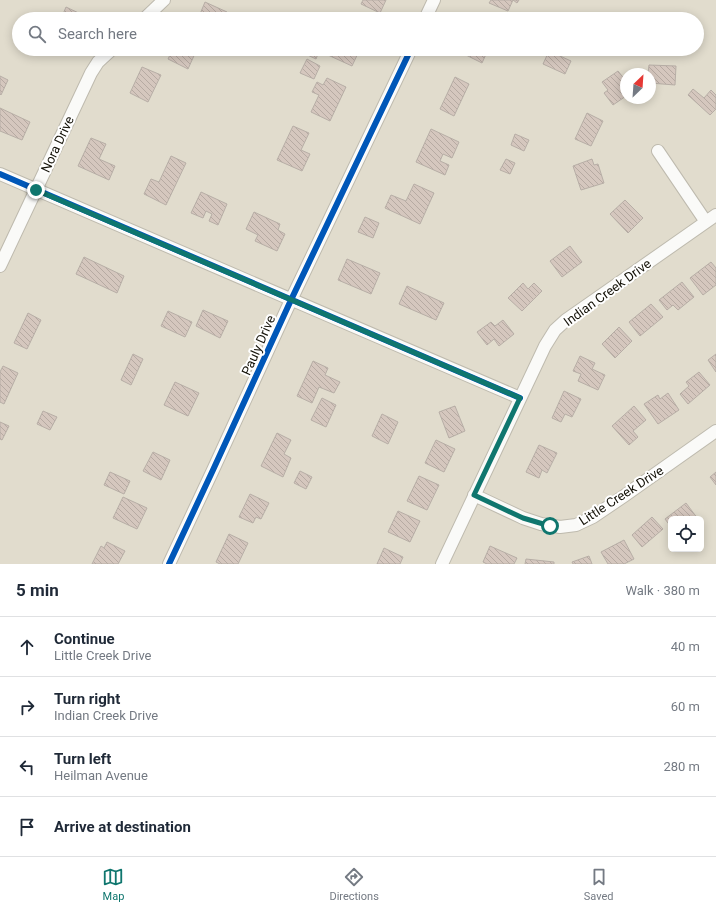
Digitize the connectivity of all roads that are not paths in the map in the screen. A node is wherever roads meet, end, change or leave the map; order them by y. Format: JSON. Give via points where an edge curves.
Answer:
{"nodes":[{"id":1,"x":164,"y":0,"type":"edge"},
{"id":2,"x":434,"y":0,"type":"edge"},
{"id":3,"x":151,"y":12,"type":"edge"},
{"id":4,"x":428,"y":12,"type":"edge"},
{"id":5,"x":104,"y":56,"type":"edge"},
{"id":6,"x":408,"y":56,"type":"edge"},
{"id":7,"x":658,"y":151,"type":"dead end"},
{"id":8,"x":0,"y":174,"type":"edge"},
{"id":9,"x":36,"y":190,"type":"junction"},
{"id":10,"x":711,"y":219,"type":"edge"},
{"id":11,"x":0,"y":266,"type":"edge"},
{"id":12,"x":291,"y":300,"type":"junction"},
{"id":13,"x":520,"y":398,"type":"junction"},
{"id":14,"x":716,"y":431,"type":"edge"},
{"id":15,"x":474,"y":495,"type":"junction"},
{"id":16,"x":169,"y":564,"type":"edge"},
{"id":17,"x":442,"y":564,"type":"edge"}],
"edges":[{"from":1,"to":3,"type":"street"},
{"from":2,"to":4,"type":"street"},
{"from":5,"to":9,"type":"street","name":"Nora Drive","via":[[91,73]]},
{"from":6,"to":12,"type":"street","name":"Pauly Drive"},
{"from":7,"to":10,"type":"street"},
{"from":8,"to":9,"type":"street"},
{"from":9,"to":11,"type":"street","name":"Nora Drive"},
{"from":9,"to":12,"type":"street"},
{"from":10,"to":13,"type":"street","name":"Indian Creek Drive","via":[[555,330]]},
{"from":12,"to":13,"type":"street"},
{"from":12,"to":16,"type":"street","name":"Pauly Drive"},
{"from":13,"to":15,"type":"street","name":"Indian Creek Drive"},
{"from":14,"to":15,"type":"street","name":"Little Creek Drive","via":[[593,517],[576,525],[560,527],[541,524]]},
{"from":15,"to":17,"type":"street","name":"Indian Creek Drive"}]}
